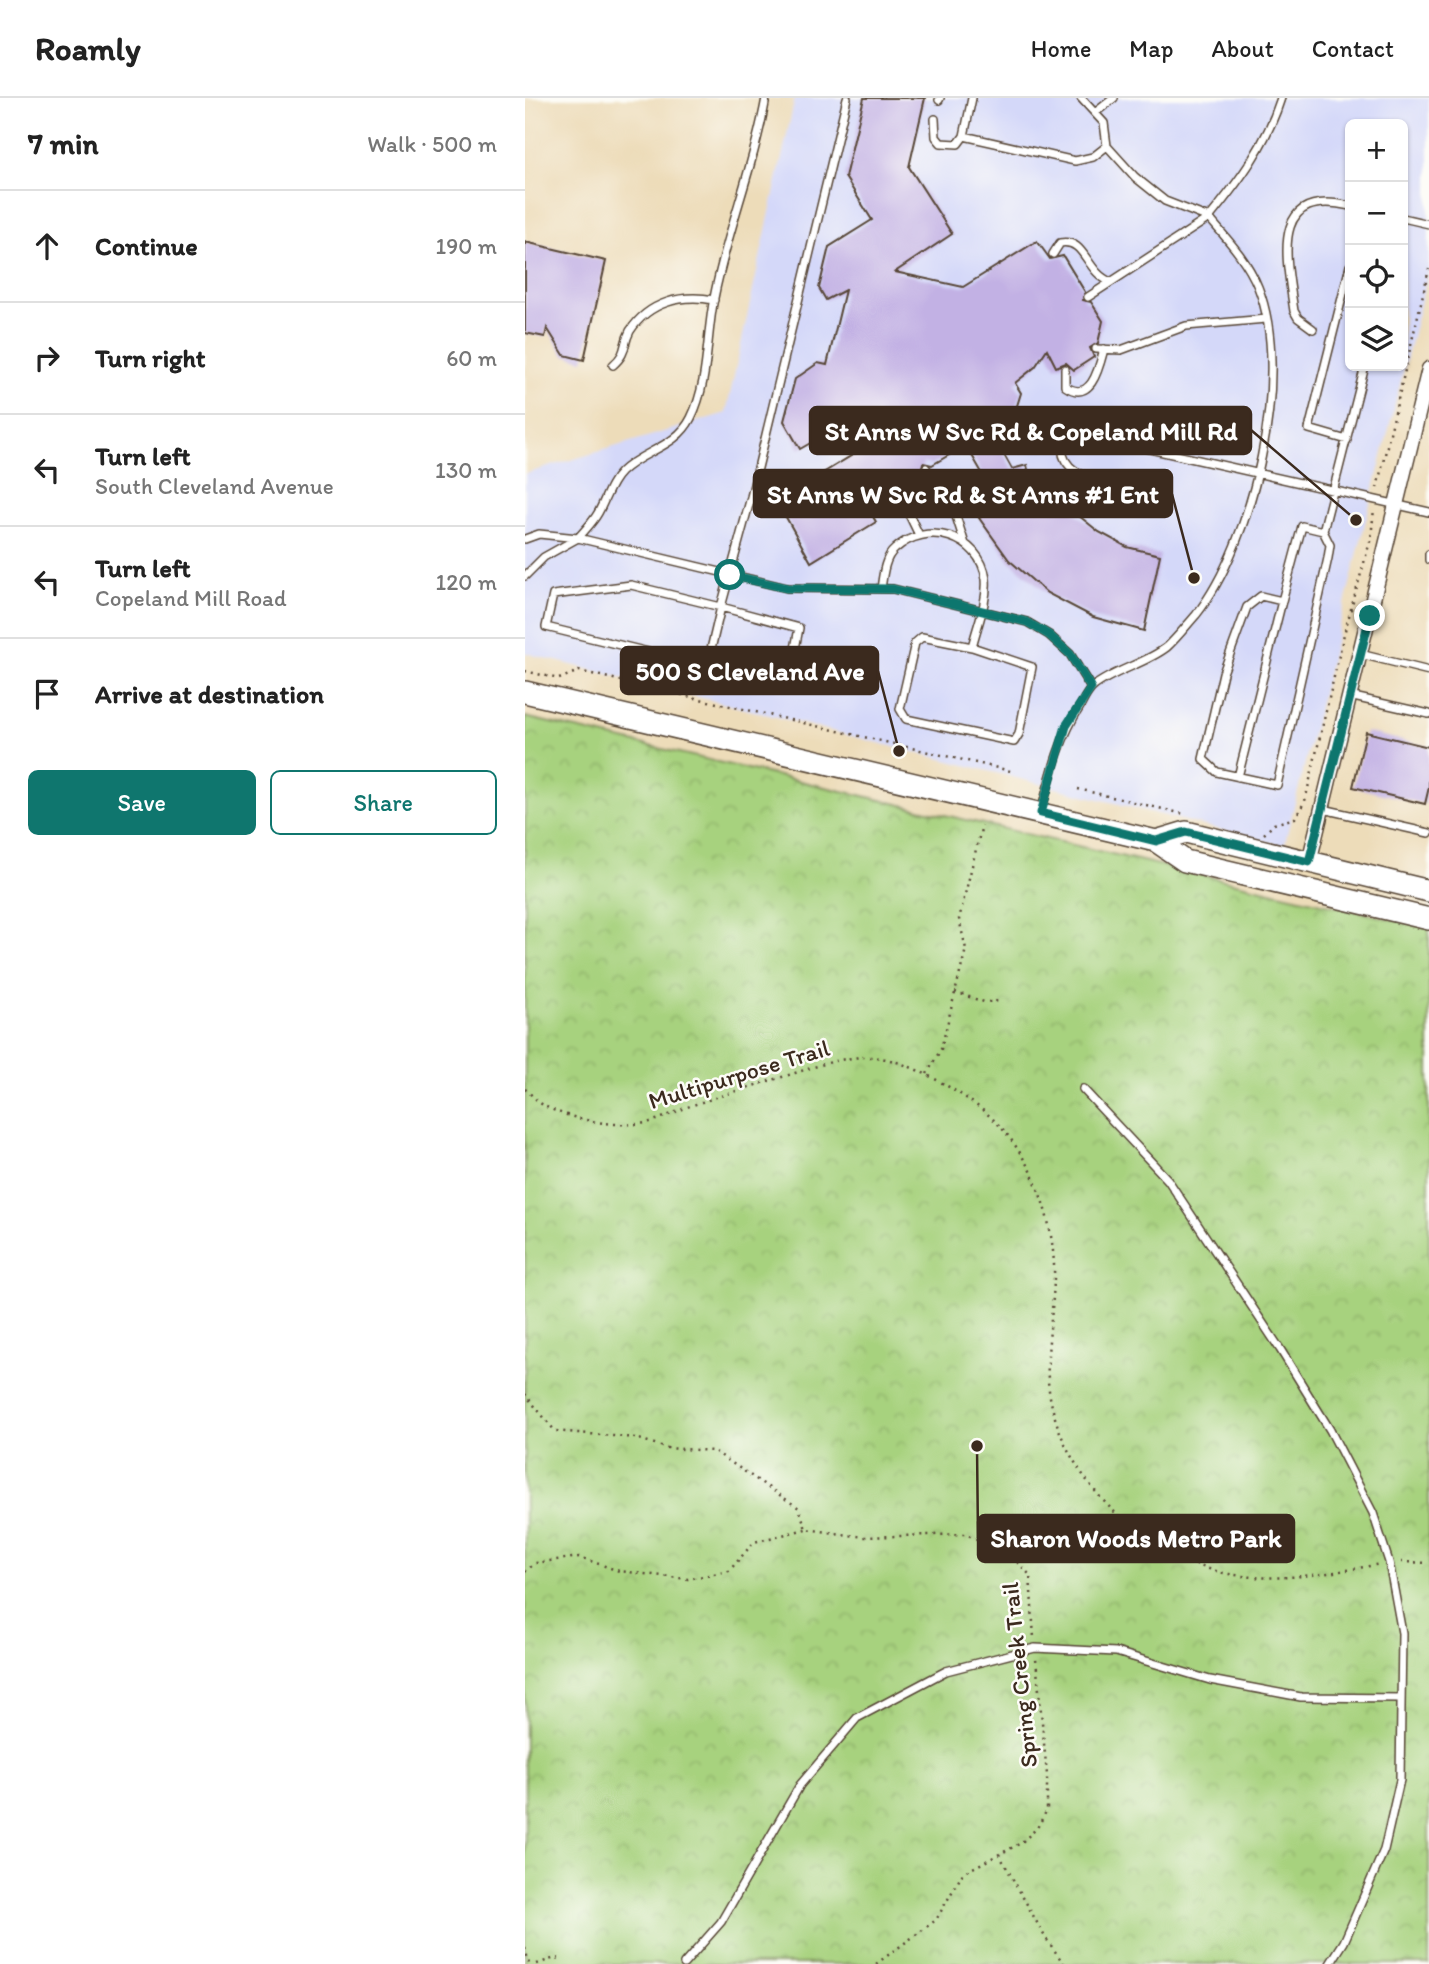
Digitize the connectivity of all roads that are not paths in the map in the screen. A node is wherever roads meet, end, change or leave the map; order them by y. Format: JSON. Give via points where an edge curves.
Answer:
{"nodes":[{"id":1,"x":766,"y":98,"type":"edge"},
{"id":2,"x":847,"y":98,"type":"edge"},
{"id":3,"x":972,"y":98,"type":"edge"},
{"id":4,"x":1081,"y":98,"type":"edge"},
{"id":5,"x":1114,"y":98,"type":"edge"},
{"id":6,"x":1281,"y":98,"type":"edge"},
{"id":7,"x":1096,"y":112,"type":"junction"},
{"id":8,"x":935,"y":119,"type":"dead end"},
{"id":9,"x":964,"y":136,"type":"junction"},
{"id":10,"x":1107,"y":146,"type":"junction"},
{"id":11,"x":1345,"y":205,"type":"edge"},
{"id":12,"x":1209,"y":218,"type":"junction"},
{"id":13,"x":1408,"y":219,"type":"edge"},
{"id":14,"x":1429,"y":225,"type":"edge"},
{"id":15,"x":1053,"y":254,"type":"dead end"},
{"id":16,"x":1111,"y":282,"type":"junction"},
{"id":17,"x":1345,"y":286,"type":"edge"},
{"id":18,"x":1088,"y":297,"type":"dead end"},
{"id":19,"x":714,"y":300,"type":"junction"},
{"id":20,"x":1266,"y":319,"type":"junction"},
{"id":21,"x":1314,"y":329,"type":"dead end"},
{"id":22,"x":613,"y":365,"type":"dead end"},
{"id":23,"x":1065,"y":369,"type":"dead end"},
{"id":24,"x":1429,"y":369,"type":"edge"},
{"id":25,"x":1363,"y":371,"type":"edge"},
{"id":26,"x":1347,"y":440,"type":"junction"},
{"id":27,"x":926,"y":468,"type":"dead end"},
{"id":28,"x":1259,"y":474,"type":"junction"},
{"id":29,"x":1092,"y":477,"type":"dead end"},
{"id":30,"x":935,"y":480,"type":"junction"},
{"id":31,"x":894,"y":488,"type":"dead end"},
{"id":32,"x":1335,"y":490,"type":"junction"},
{"id":33,"x":902,"y":500,"type":"junction"},
{"id":34,"x":1397,"y":504,"type":"junction"},
{"id":35,"x":1429,"y":512,"type":"edge"},
{"id":36,"x":1323,"y":531,"type":"junction"},
{"id":37,"x":919,"y":535,"type":"junction"},
{"id":38,"x":578,"y":538,"type":"junction"},
{"id":39,"x":525,"y":539,"type":"edge"},
{"id":40,"x":965,"y":545,"type":"junction"},
{"id":41,"x":1429,"y":554,"type":"edge"},
{"id":42,"x":1429,"y":560,"type":"edge"},
{"id":43,"x":730,"y":575,"type":"junction"},
{"id":44,"x":525,"y":576,"type":"edge"},
{"id":45,"x":881,"y":589,"type":"junction"},
{"id":46,"x":1282,"y":601,"type":"junction"},
{"id":47,"x":721,"y":607,"type":"junction"},
{"id":48,"x":982,"y":610,"type":"junction"},
{"id":49,"x":972,"y":648,"type":"junction"},
{"id":50,"x":1360,"y":654,"type":"junction"},
{"id":51,"x":707,"y":666,"type":"junction"},
{"id":52,"x":1429,"y":671,"type":"edge"},
{"id":53,"x":1091,"y":688,"type":"junction"},
{"id":54,"x":525,"y":692,"type":"edge"},
{"id":55,"x":1349,"y":696,"type":"junction"},
{"id":56,"x":1429,"y":714,"type":"edge"},
{"id":57,"x":1238,"y":777,"type":"junction"},
{"id":58,"x":1322,"y":809,"type":"junction"},
{"id":59,"x":1041,"y":813,"type":"junction"},
{"id":60,"x":1429,"y":833,"type":"edge"},
{"id":61,"x":1156,"y":841,"type":"junction"},
{"id":62,"x":1309,"y":862,"type":"junction"},
{"id":63,"x":1429,"y":891,"type":"edge"},
{"id":64,"x":1429,"y":919,"type":"edge"},
{"id":65,"x":1083,"y":1090,"type":"dead end"},
{"id":66,"x":1401,"y":1698,"type":"junction"},
{"id":67,"x":684,"y":1964,"type":"edge"},
{"id":68,"x":1330,"y":1964,"type":"edge"}],
"edges":[{"from":1,"to":19,"type":"lane"},
{"from":2,"to":43,"type":"lane"},
{"from":3,"to":9,"type":"lane"},
{"from":4,"to":7,"type":"lane"},
{"from":5,"to":7,"type":"lane"},
{"from":6,"to":12,"type":"lane","via":[[1247,171]]},
{"from":7,"to":10,"type":"lane","via":[[1108,136]]},
{"from":8,"to":9,"type":"lane","via":[[941,143],[958,144]]},
{"from":9,"to":10,"type":"lane","via":[[1075,161],[1093,157]]},
{"from":10,"to":12,"type":"lane","via":[[1148,189]]},
{"from":11,"to":21,"type":"lane","via":[[1303,210],[1286,232],[1294,311]]},
{"from":12,"to":16,"type":"lane"},
{"from":12,"to":20,"type":"lane","via":[[1247,264]]},
{"from":13,"to":14,"type":"lane"},
{"from":15,"to":16,"type":"lane","via":[[1060,243],[1079,246],[1094,273]]},
{"from":16,"to":18,"type":"lane"},
{"from":17,"to":26,"type":"lane","via":[[1309,429]]},
{"from":19,"to":22,"type":"lane","via":[[689,296],[649,309],[629,333],[624,356]]},
{"from":19,"to":38,"type":"lane","via":[[700,397],[690,420],[663,447],[621,471],[597,515]]},
{"from":20,"to":23,"type":"lane","via":[[1186,326],[1121,350],[1100,349],[1095,379],[1086,389],[1075,391],[1065,386]]},
{"from":20,"to":28,"type":"lane","via":[[1271,364]]},
{"from":24,"to":34,"type":"street"},
{"from":25,"to":26,"type":"lane"},
{"from":26,"to":32,"type":"lane"},
{"from":27,"to":30,"type":"lane"},
{"from":28,"to":29,"type":"lane","via":[[1102,434],[1090,427],[1071,431],[1062,448],[1065,463]]},
{"from":28,"to":32,"type":"lane"},
{"from":28,"to":53,"type":"lane","via":[[1229,558],[1197,613],[1167,647]]},
{"from":30,"to":33,"type":"lane"},
{"from":30,"to":40,"type":"lane","via":[[954,510]]},
{"from":31,"to":33,"type":"lane"},
{"from":32,"to":34,"type":"lane"},
{"from":32,"to":36,"type":"lane"},
{"from":33,"to":37,"type":"lane"},
{"from":34,"to":35,"type":"lane"},
{"from":34,"to":50,"type":"street"},
{"from":36,"to":46,"type":"lane","via":[[1302,526]]},
{"from":36,"to":57,"type":"lane","via":[[1330,545],[1328,558],[1277,785]]},
{"from":37,"to":40,"type":"lane","via":[[950,534]]},
{"from":37,"to":45,"type":"lane","via":[[894,549]]},
{"from":38,"to":39,"type":"lane","via":[[539,534]]},
{"from":38,"to":43,"type":"lane"},
{"from":38,"to":44,"type":"lane","via":[[544,557]]},
{"from":40,"to":48,"type":"lane","via":[[983,569]]},
{"from":41,"to":42,"type":"lane"},
{"from":43,"to":45,"type":"lane","via":[[787,588]]},
{"from":43,"to":47,"type":"lane"},
{"from":45,"to":48,"type":"lane"},
{"from":46,"to":57,"type":"lane"},
{"from":46,"to":57,"type":"lane","via":[[1261,596],[1247,607],[1223,673],[1203,759],[1217,772]]},
{"from":47,"to":51,"type":"lane"},
{"from":47,"to":51,"type":"lane","via":[[799,628],[790,675],[780,684]]},
{"from":47,"to":51,"type":"lane","via":[[631,585],[553,595],[546,627]]},
{"from":48,"to":49,"type":"lane"},
{"from":48,"to":53,"type":"lane","via":[[1027,622],[1049,635],[1070,654]]},
{"from":49,"to":49,"type":"lane","via":[[1032,667],[1014,742],[906,719],[900,709],[915,643],[922,638]]},
{"from":50,"to":52,"type":"lane"},
{"from":50,"to":55,"type":"street"},
{"from":53,"to":59,"type":"lane","via":[[1066,726]]},
{"from":54,"to":59,"type":"main road"},
{"from":55,"to":56,"type":"lane"},
{"from":55,"to":58,"type":"street"},
{"from":58,"to":60,"type":"lane"},
{"from":58,"to":62,"type":"street"},
{"from":59,"to":61,"type":"main road"},
{"from":61,"to":62,"type":"main road","via":[[1186,832]]},
{"from":61,"to":64,"type":"main road","via":[[1185,861]]},
{"from":62,"to":63,"type":"main road"},
{"from":65,"to":66,"type":"lane","via":[[1168,1180],[1330,1430],[1373,1513],[1389,1562],[1402,1633]]},
{"from":66,"to":67,"type":"lane","via":[[1301,1697],[1210,1680],[1117,1652],[1035,1648],[946,1671],[857,1718],[800,1785],[721,1922]]},
{"from":66,"to":68,"type":"lane","via":[[1400,1780],[1384,1850]]}]}
